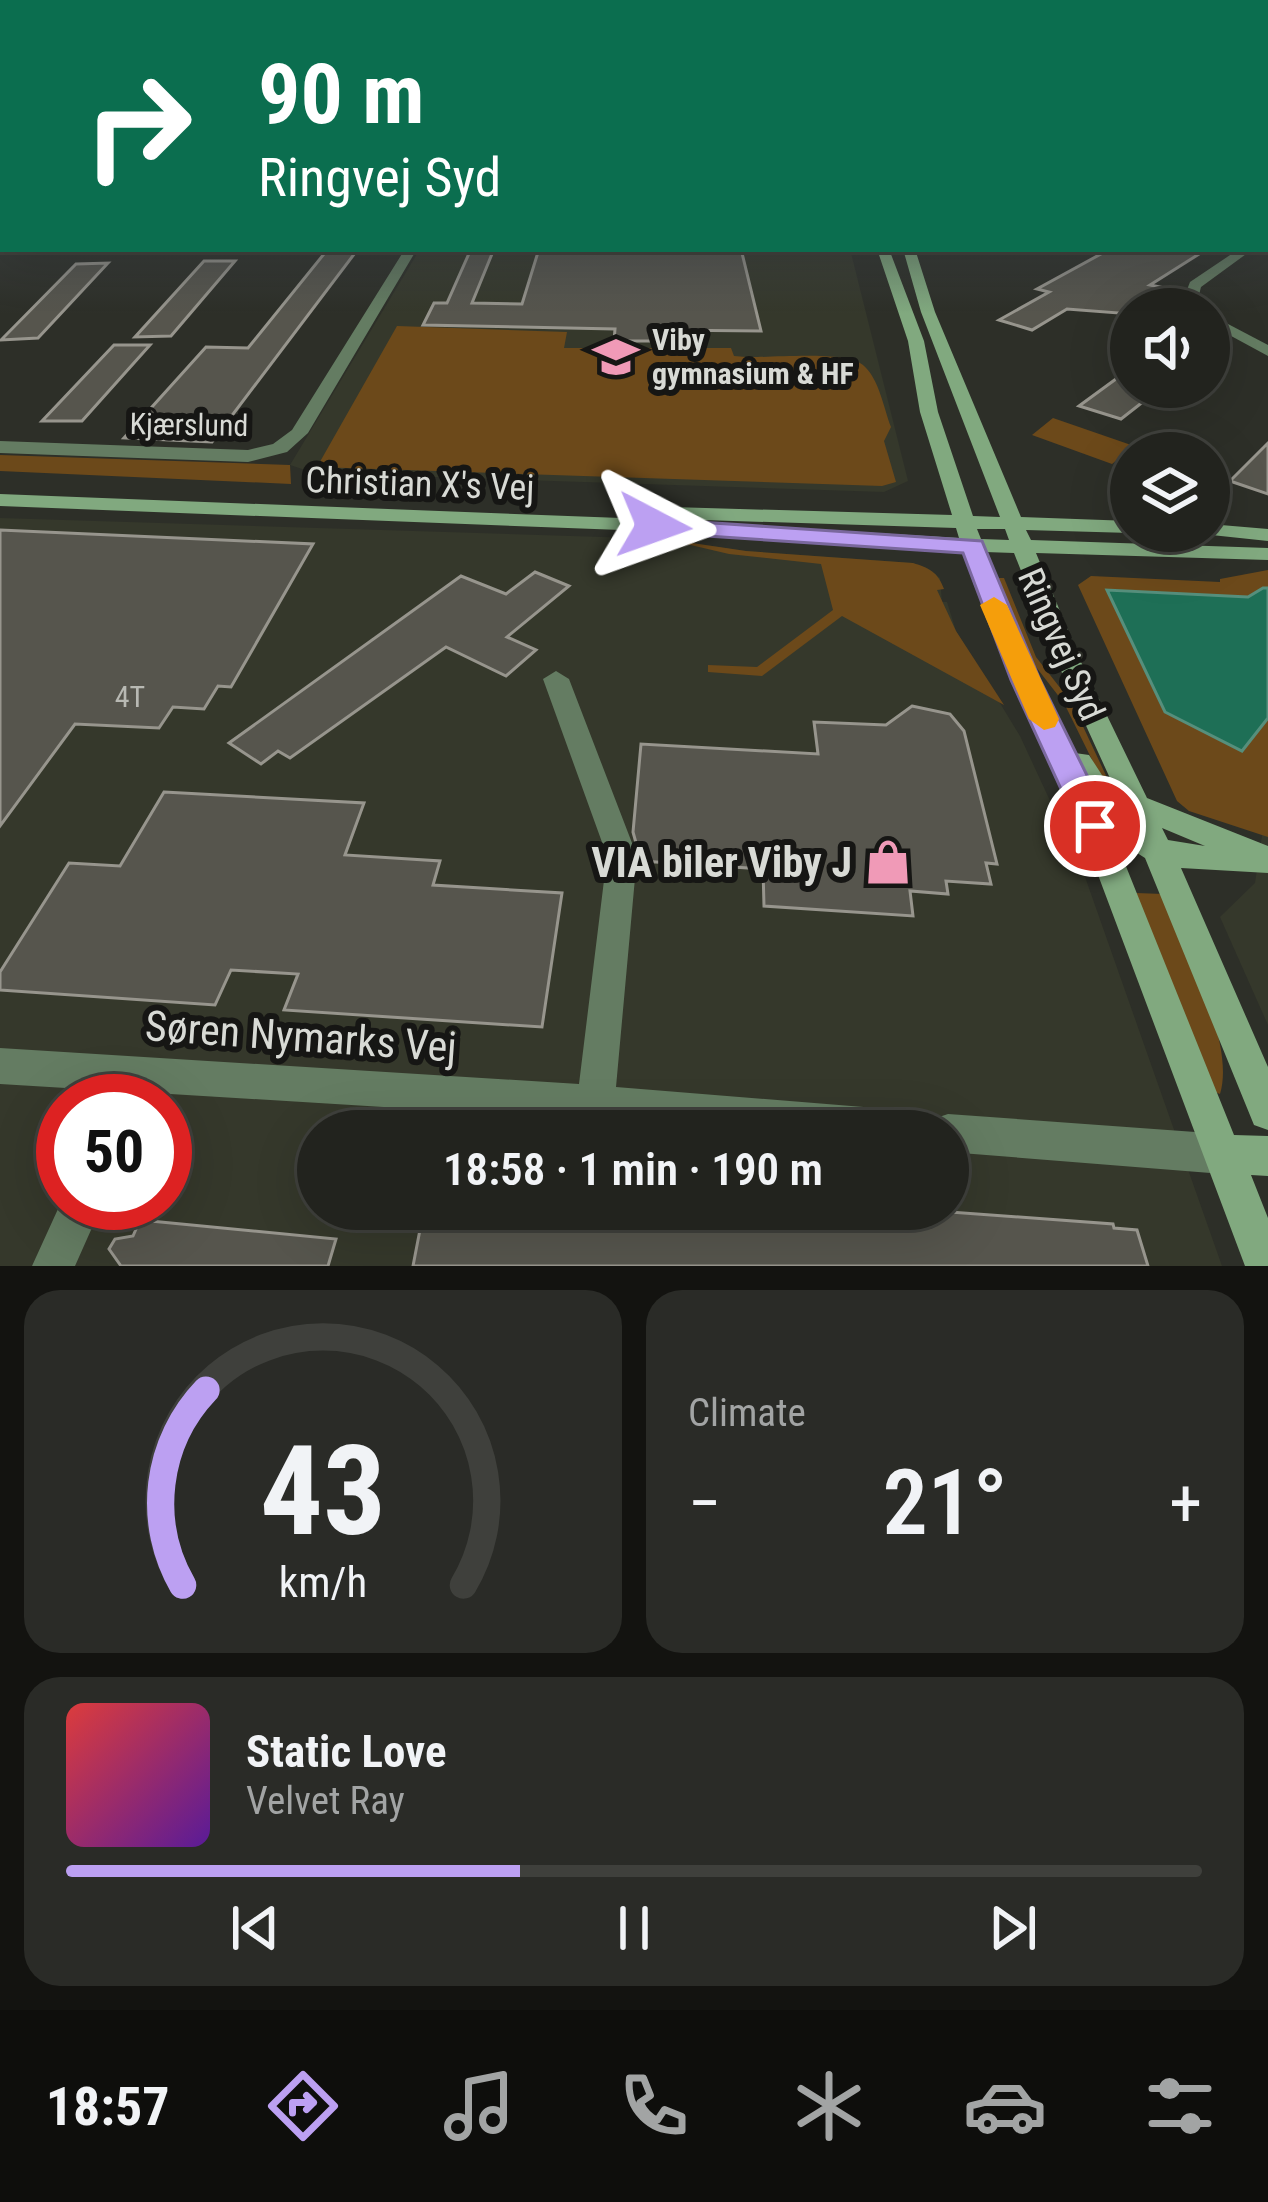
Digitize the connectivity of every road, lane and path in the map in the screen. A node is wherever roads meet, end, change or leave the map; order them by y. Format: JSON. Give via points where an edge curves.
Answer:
{"nodes":[{"id":1,"x":409,"y":252,"type":"edge"},
{"id":2,"x":884,"y":252,"type":"edge"},
{"id":3,"x":910,"y":252,"type":"edge"},
{"id":4,"x":1243,"y":252,"type":"edge"},
{"id":5,"x":1194,"y":288,"type":"edge"},
{"id":6,"x":1230,"y":330,"type":"edge"},
{"id":7,"x":1268,"y":351,"type":"edge"},
{"id":8,"x":0,"y":447,"type":"edge"},
{"id":9,"x":0,"y":486,"type":"edge"},
{"id":10,"x":0,"y":500,"type":"edge"},
{"id":11,"x":964,"y":520,"type":"junction"},
{"id":12,"x":1013,"y":522,"type":"junction"},
{"id":13,"x":1110,"y":525,"type":"edge"},
{"id":14,"x":1230,"y":532,"type":"edge"},
{"id":15,"x":1268,"y":535,"type":"edge"},
{"id":16,"x":973,"y":546,"type":"junction"},
{"id":17,"x":1023,"y":548,"type":"junction"},
{"id":18,"x":1268,"y":554,"type":"edge"},
{"id":19,"x":556,"y":679,"type":"dead end"},
{"id":20,"x":1025,"y":680,"type":"junction"},
{"id":21,"x":1138,"y":806,"type":"junction"},
{"id":22,"x":1158,"y":850,"type":"junction"},
{"id":23,"x":1268,"y":860,"type":"edge"},
{"id":24,"x":0,"y":1066,"type":"edge"},
{"id":25,"x":50,"y":1074,"type":"edge"},
{"id":26,"x":192,"y":1090,"type":"edge"},
{"id":27,"x":596,"y":1106,"type":"junction"},
{"id":28,"x":649,"y":1110,"type":"edge"},
{"id":29,"x":1268,"y":1111,"type":"edge"},
{"id":30,"x":969,"y":1135,"type":"edge"},
{"id":31,"x":1223,"y":1154,"type":"junction"},
{"id":32,"x":1268,"y":1156,"type":"edge"},
{"id":33,"x":69,"y":1230,"type":"edge"},
{"id":34,"x":52,"y":1266,"type":"edge"},
{"id":35,"x":1266,"y":1266,"type":"edge"}],
"edges":[{"from":1,"to":8,"type":"street","name":"Kjærslund","via":[[299,433],[280,448],[248,456]]},
{"from":2,"to":11,"type":"main road","name":"Ringvej Syd"},
{"from":3,"to":12,"type":"main road","name":"Ringvej Syd"},
{"from":4,"to":5,"type":"street"},
{"from":6,"to":7,"type":"street"},
{"from":9,"to":11,"type":"main road","name":"Christian X's Vej"},
{"from":10,"to":16,"type":"main road","name":"Christian X's Vej"},
{"from":11,"to":12,"type":"main road","name":"Christian X's Vej"},
{"from":11,"to":16,"type":"main road","name":"Ringvej Syd"},
{"from":12,"to":13,"type":"main road","name":"Christian X's Vej"},
{"from":12,"to":17,"type":"main road","name":"Ringvej Syd"},
{"from":14,"to":15,"type":"main road"},
{"from":16,"to":17,"type":"main road","name":"Christian X's Vej"},
{"from":16,"to":20,"type":"main road","name":"Ringvej Syd"},
{"from":17,"to":18,"type":"main road","name":"Christian X's Vej"},
{"from":17,"to":21,"type":"main road","name":"Ringvej Syd"},
{"from":19,"to":27,"type":"street","via":[[622,856]]},
{"from":20,"to":22,"type":"main road","via":[[1121,827]]},
{"from":20,"to":31,"type":"main road","name":"Ringvej Syd","via":[[1095,826]]},
{"from":21,"to":22,"type":"main road","name":"Ringvej Syd"},
{"from":21,"to":23,"type":"main road"},
{"from":22,"to":23,"type":"main road"},
{"from":22,"to":29,"type":"main road","name":"Ringvej Syd"},
{"from":24,"to":25,"type":"street","name":"Søren Nymarks Vej"},
{"from":26,"to":27,"type":"street","name":"Søren Nymarks Vej"},
{"from":27,"to":28,"type":"street","name":"Søren Nymarks Vej"},
{"from":30,"to":31,"type":"street"},
{"from":31,"to":32,"type":"main road"},
{"from":31,"to":35,"type":"main road","name":"Ringvej Syd"},
{"from":33,"to":34,"type":"street"}]}
